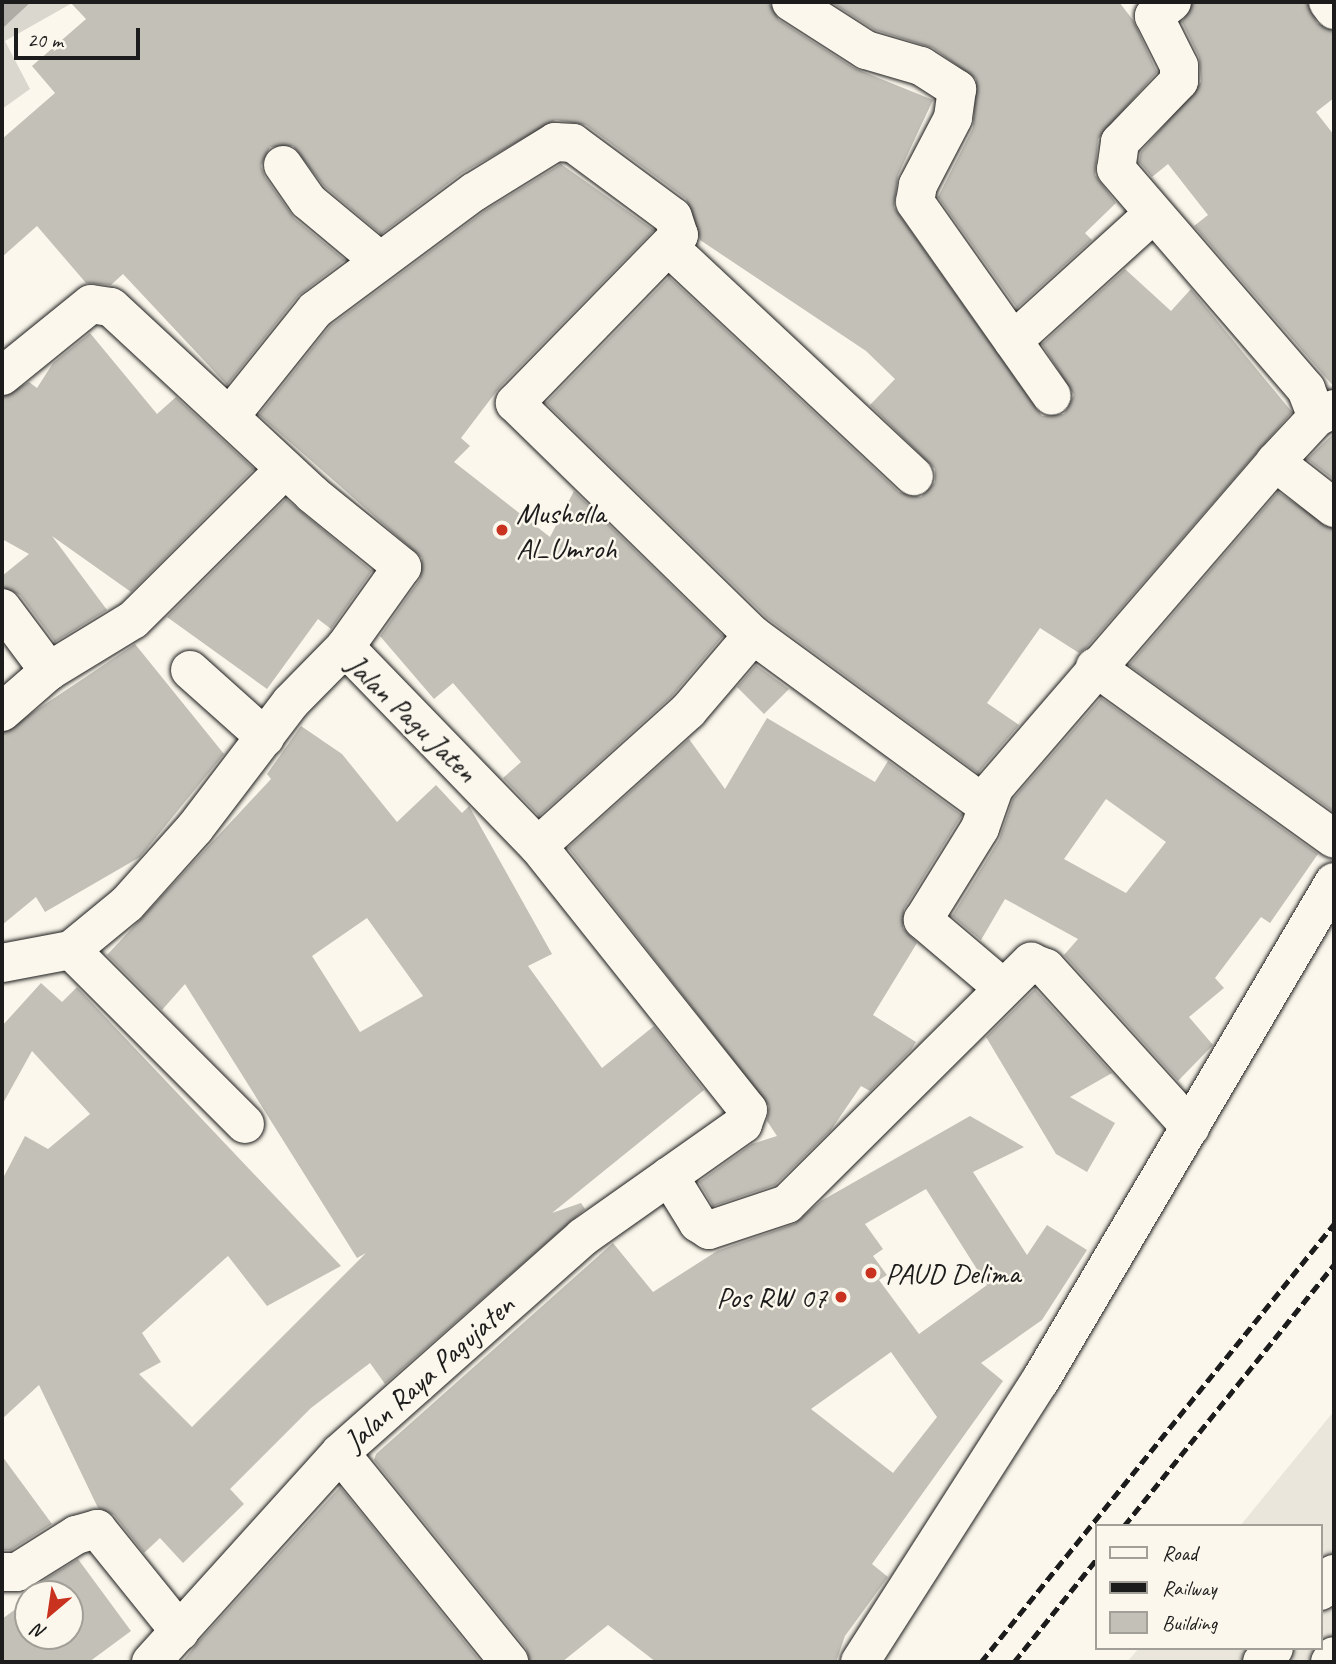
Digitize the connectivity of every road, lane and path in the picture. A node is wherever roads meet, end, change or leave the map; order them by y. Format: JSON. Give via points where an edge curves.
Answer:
{"nodes":[{"id":1,"x":791,"y":2,"type":"edge"},
{"id":2,"x":1172,"y":2,"type":"edge"},
{"id":3,"x":1328,"y":2,"type":"edge"},
{"id":4,"x":1334,"y":10,"type":"edge"},
{"id":5,"x":283,"y":165,"type":"dead end"},
{"id":6,"x":1151,"y":216,"type":"junction"},
{"id":7,"x":670,"y":248,"type":"junction"},
{"id":8,"x":379,"y":260,"type":"junction"},
{"id":9,"x":1013,"y":341,"type":"junction"},
{"id":10,"x":2,"y":376,"type":"edge"},
{"id":11,"x":1052,"y":396,"type":"dead end"},
{"id":12,"x":1325,"y":413,"type":"edge"},
{"id":13,"x":230,"y":416,"type":"junction"},
{"id":14,"x":1275,"y":462,"type":"junction"},
{"id":15,"x":285,"y":469,"type":"junction"},
{"id":16,"x":914,"y":476,"type":"dead end"},
{"id":17,"x":1334,"y":508,"type":"edge"},
{"id":18,"x":2,"y":608,"type":"edge"},
{"id":19,"x":753,"y":635,"type":"junction"},
{"id":20,"x":345,"y":647,"type":"junction"},
{"id":21,"x":1095,"y":667,"type":"junction"},
{"id":22,"x":190,"y":670,"type":"dead end"},
{"id":23,"x":49,"y":671,"type":"junction"},
{"id":24,"x":2,"y":712,"type":"edge"},
{"id":25,"x":265,"y":737,"type":"junction"},
{"id":26,"x":987,"y":806,"type":"junction"},
{"id":27,"x":1334,"y":839,"type":"edge"},
{"id":28,"x":538,"y":846,"type":"junction"},
{"id":29,"x":1334,"y":882,"type":"edge"},
{"id":30,"x":71,"y":950,"type":"junction"},
{"id":31,"x":2,"y":963,"type":"edge"},
{"id":32,"x":1002,"y":987,"type":"junction"},
{"id":33,"x":245,"y":1124,"type":"dead end"},
{"id":34,"x":743,"y":1124,"type":"joint"},
{"id":35,"x":1190,"y":1127,"type":"junction"},
{"id":36,"x":669,"y":1176,"type":"junction"},
{"id":37,"x":340,"y":1453,"type":"junction"},
{"id":38,"x":2,"y":1572,"type":"edge"},
{"id":39,"x":1334,"y":1574,"type":"edge"},
{"id":40,"x":1322,"y":1589,"type":"edge"},
{"id":41,"x":180,"y":1632,"type":"junction"},
{"id":42,"x":1334,"y":1657,"type":"edge"},
{"id":43,"x":151,"y":1662,"type":"edge"},
{"id":44,"x":509,"y":1662,"type":"edge"},
{"id":45,"x":860,"y":1662,"type":"edge"},
{"id":46,"x":1329,"y":1662,"type":"edge"}],
"edges":[{"from":1,"to":9,"type":"street","via":[[866,50],[921,66],[957,89],[953,118],[918,185],[915,202]]},
{"from":2,"to":6,"type":"street","via":[[1154,16],[1179,66],[1179,81],[1130,128],[1115,160]]},
{"from":3,"to":4,"type":"street"},
{"from":5,"to":8,"type":"street","via":[[308,201]]},
{"from":6,"to":9,"type":"street"},
{"from":6,"to":12,"type":"street"},
{"from":7,"to":8,"type":"street","via":[[679,236],[674,217],[583,148],[564,141],[474,192]]},
{"from":7,"to":16,"type":"street"},
{"from":7,"to":19,"type":"street","via":[[592,317],[514,403]]},
{"from":8,"to":13,"type":"street","via":[[314,310]]},
{"from":9,"to":11,"type":"street"},
{"from":10,"to":13,"type":"street","via":[[97,300]]},
{"from":12,"to":14,"type":"street"},
{"from":13,"to":15,"type":"street"},
{"from":14,"to":17,"type":"street"},
{"from":14,"to":21,"type":"street"},
{"from":15,"to":20,"type":"street","via":[[402,567]]},
{"from":15,"to":23,"type":"street","via":[[133,621]]},
{"from":18,"to":23,"type":"street"},
{"from":19,"to":26,"type":"street"},
{"from":19,"to":28,"type":"street","via":[[688,711]]},
{"from":20,"to":25,"type":"street","name":"Jalan Pagu Jaten"},
{"from":20,"to":28,"type":"street","name":"Jalan Pagu Jaten"},
{"from":21,"to":26,"type":"street","via":[[994,788]]},
{"from":21,"to":27,"type":"street"},
{"from":22,"to":25,"type":"street"},
{"from":23,"to":24,"type":"street"},
{"from":25,"to":30,"type":"street","name":"Jalan Pagu Jaten","via":[[127,904]]},
{"from":26,"to":32,"type":"street","via":[[923,920]]},
{"from":28,"to":34,"type":"street","name":"Jalan Pagu Jaten","via":[[748,1110]]},
{"from":29,"to":35,"type":"street"},
{"from":30,"to":31,"type":"street","name":"Jalan Pagu Jaten"},
{"from":30,"to":33,"type":"street"},
{"from":32,"to":35,"type":"street","via":[[1024,965],[1046,968]]},
{"from":32,"to":36,"type":"street","via":[[787,1204],[709,1230],[698,1223]]},
{"from":34,"to":36,"type":"street","name":"Jalan Raya Pagujaten"},
{"from":35,"to":45,"type":"street","via":[[1040,1381]]},
{"from":36,"to":37,"type":"street","name":"Jalan Raya Pagujaten","via":[[583,1237]]},
{"from":37,"to":41,"type":"street","name":"Jalan Raya Pagujaten"},
{"from":37,"to":44,"type":"street"},
{"from":38,"to":41,"type":"street","via":[[17,1572],[76,1535],[97,1530]]},
{"from":39,"to":40,"type":"street"},
{"from":41,"to":43,"type":"street","name":"Jalan Raya Pagujaten"},
{"from":42,"to":46,"type":"street"}]}
